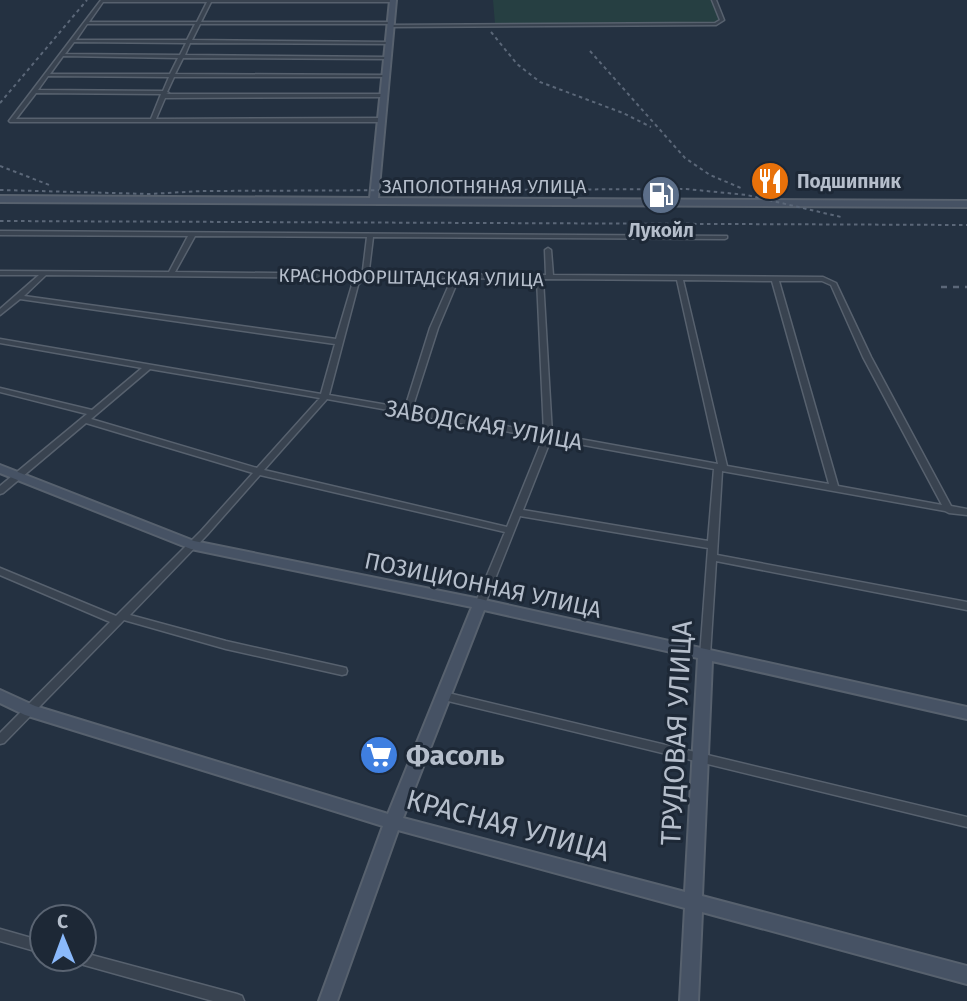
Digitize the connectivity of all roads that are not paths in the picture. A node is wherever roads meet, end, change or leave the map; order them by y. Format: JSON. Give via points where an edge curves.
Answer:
{"nodes":[{"id":1,"x":103,"y":0,"type":"edge"},
{"id":2,"x":714,"y":0,"type":"edge"},
{"id":3,"x":210,"y":1,"type":"edge"},
{"id":4,"x":393,"y":1,"type":"edge"},
{"id":5,"x":86,"y":23,"type":"junction"},
{"id":6,"x":197,"y":23,"type":"junction"},
{"id":7,"x":390,"y":25,"type":"junction"},
{"id":8,"x":72,"y":41,"type":"junction"},
{"id":9,"x":190,"y":41,"type":"junction"},
{"id":10,"x":389,"y":43,"type":"junction"},
{"id":11,"x":61,"y":55,"type":"junction"},
{"id":12,"x":182,"y":56,"type":"junction"},
{"id":13,"x":388,"y":58,"type":"junction"},
{"id":14,"x":46,"y":75,"type":"junction"},
{"id":15,"x":172,"y":75,"type":"junction"},
{"id":16,"x":386,"y":76,"type":"junction"},
{"id":17,"x":34,"y":91,"type":"junction"},
{"id":18,"x":165,"y":94,"type":"junction"},
{"id":19,"x":384,"y":96,"type":"junction"},
{"id":20,"x":153,"y":120,"type":"junction"},
{"id":21,"x":382,"y":120,"type":"junction"},
{"id":22,"x":0,"y":199,"type":"edge"},
{"id":23,"x":374,"y":201,"type":"junction"},
{"id":24,"x":967,"y":204,"type":"edge"},
{"id":25,"x":0,"y":233,"type":"edge"},
{"id":26,"x":192,"y":236,"type":"junction"},
{"id":27,"x":370,"y":237,"type":"junction"},
{"id":28,"x":725,"y":237,"type":"dead end"},
{"id":29,"x":548,"y":250,"type":"dead end"},
{"id":30,"x":0,"y":273,"type":"edge"},
{"id":31,"x":44,"y":274,"type":"junction"},
{"id":32,"x":171,"y":274,"type":"junction"},
{"id":33,"x":360,"y":277,"type":"junction"},
{"id":34,"x":456,"y":277,"type":"junction"},
{"id":35,"x":545,"y":278,"type":"junction"},
{"id":36,"x":775,"y":278,"type":"junction"},
{"id":37,"x":680,"y":280,"type":"junction"},
{"id":38,"x":19,"y":297,"type":"junction"},
{"id":39,"x":0,"y":313,"type":"edge"},
{"id":40,"x":0,"y":341,"type":"edge"},
{"id":41,"x":340,"y":342,"type":"junction"},
{"id":42,"x":149,"y":366,"type":"junction"},
{"id":43,"x":0,"y":390,"type":"edge"},
{"id":44,"x":324,"y":398,"type":"junction"},
{"id":45,"x":408,"y":411,"type":"junction"},
{"id":46,"x":94,"y":413,"type":"junction"},
{"id":47,"x":86,"y":420,"type":"junction"},
{"id":48,"x":548,"y":437,"type":"junction"},
{"id":49,"x":0,"y":469,"type":"edge"},
{"id":50,"x":720,"y":469,"type":"junction"},
{"id":51,"x":260,"y":472,"type":"junction"},
{"id":52,"x":19,"y":475,"type":"junction"},
{"id":53,"x":835,"y":489,"type":"junction"},
{"id":54,"x":0,"y":491,"type":"edge"},
{"id":55,"x":949,"y":510,"type":"junction"},
{"id":56,"x":517,"y":512,"type":"junction"},
{"id":57,"x":967,"y":512,"type":"edge"},
{"id":58,"x":509,"y":530,"type":"junction"},
{"id":59,"x":191,"y":545,"type":"junction"},
{"id":60,"x":711,"y":545,"type":"junction"},
{"id":61,"x":712,"y":557,"type":"junction"},
{"id":62,"x":0,"y":571,"type":"edge"},
{"id":63,"x":480,"y":604,"type":"junction"},
{"id":64,"x":967,"y":606,"type":"edge"},
{"id":65,"x":120,"y":618,"type":"junction"},
{"id":66,"x":705,"y":656,"type":"junction"},
{"id":67,"x":342,"y":671,"type":"dead end"},
{"id":68,"x":0,"y":696,"type":"edge"},
{"id":69,"x":444,"y":696,"type":"junction"},
{"id":70,"x":30,"y":711,"type":"junction"},
{"id":71,"x":967,"y":713,"type":"edge"},
{"id":72,"x":0,"y":740,"type":"edge"},
{"id":73,"x":701,"y":759,"type":"junction"},
{"id":74,"x":393,"y":822,"type":"junction"},
{"id":75,"x":967,"y":822,"type":"edge"},
{"id":76,"x":693,"y":901,"type":"junction"},
{"id":77,"x":0,"y":935,"type":"edge"},
{"id":78,"x":28,"y":943,"type":"edge"},
{"id":79,"x":98,"y":963,"type":"edge"},
{"id":80,"x":967,"y":975,"type":"edge"},
{"id":81,"x":237,"y":1001,"type":"edge"},
{"id":82,"x":328,"y":1001,"type":"edge"},
{"id":83,"x":689,"y":1001,"type":"edge"}],
"edges":[{"from":1,"to":3,"type":"street"},
{"from":1,"to":5,"type":"street"},
{"from":2,"to":7,"type":"street","via":[[722,20],[716,24]]},
{"from":3,"to":4,"type":"street"},
{"from":3,"to":6,"type":"street"},
{"from":4,"to":7,"type":"street"},
{"from":5,"to":6,"type":"street"},
{"from":5,"to":8,"type":"street"},
{"from":6,"to":7,"type":"street"},
{"from":6,"to":9,"type":"street"},
{"from":7,"to":10,"type":"street"},
{"from":8,"to":9,"type":"street"},
{"from":8,"to":11,"type":"street"},
{"from":9,"to":10,"type":"street"},
{"from":9,"to":12,"type":"street"},
{"from":10,"to":13,"type":"street"},
{"from":11,"to":12,"type":"street"},
{"from":11,"to":14,"type":"street"},
{"from":12,"to":13,"type":"street"},
{"from":12,"to":15,"type":"street"},
{"from":13,"to":16,"type":"street"},
{"from":14,"to":15,"type":"street"},
{"from":14,"to":17,"type":"street"},
{"from":15,"to":16,"type":"street"},
{"from":15,"to":18,"type":"street"},
{"from":16,"to":19,"type":"street"},
{"from":17,"to":18,"type":"street"},
{"from":17,"to":20,"type":"street","via":[[12,121]]},
{"from":18,"to":19,"type":"street"},
{"from":18,"to":20,"type":"street"},
{"from":19,"to":21,"type":"street"},
{"from":20,"to":21,"type":"street"},
{"from":21,"to":23,"type":"street"},
{"from":22,"to":23,"type":"street","name":"ЗАПОЛОТНЯНАЯ УЛИЦА"},
{"from":23,"to":24,"type":"street","name":"ЗАПОЛОТНЯНАЯ УЛИЦА"},
{"from":25,"to":26,"type":"street"},
{"from":26,"to":27,"type":"street"},
{"from":26,"to":32,"type":"street"},
{"from":27,"to":28,"type":"street"},
{"from":27,"to":33,"type":"street","via":[[366,270]]},
{"from":29,"to":35,"type":"street"},
{"from":30,"to":31,"type":"street","name":"КРАСНОФОРШТАДСКАЯ УЛИЦА"},
{"from":31,"to":32,"type":"street","name":"КРАСНОФОРШТАДСКАЯ УЛИЦА"},
{"from":31,"to":38,"type":"street"},
{"from":32,"to":33,"type":"street","name":"КРАСНОФОРШТАДСКАЯ УЛИЦА"},
{"from":33,"to":34,"type":"street","name":"КРАСНОФОРШТАДСКАЯ УЛИЦА"},
{"from":33,"to":41,"type":"street"},
{"from":34,"to":35,"type":"street","name":"КРАСНОФОРШТАДСКАЯ УЛИЦА"},
{"from":34,"to":45,"type":"street","via":[[434,328]]},
{"from":35,"to":37,"type":"street","name":"КРАСНОФОРШТАДСКАЯ УЛИЦА"},
{"from":35,"to":48,"type":"street"},
{"from":36,"to":37,"type":"street","name":"КРАСНОФОРШТАДСКАЯ УЛИЦА"},
{"from":36,"to":53,"type":"street"},
{"from":36,"to":55,"type":"street","name":"КРАСНОФОРШТАДСКАЯ УЛИЦА","via":[[822,279],[834,284],[867,357]]},
{"from":37,"to":50,"type":"street","name":"ТРУДОВАЯ УЛИЦА"},
{"from":38,"to":39,"type":"street"},
{"from":38,"to":41,"type":"street"},
{"from":40,"to":42,"type":"street","name":"ЗАВОДСКАЯ УЛИЦА"},
{"from":41,"to":44,"type":"street"},
{"from":42,"to":44,"type":"street","name":"ЗАВОДСКАЯ УЛИЦА"},
{"from":42,"to":46,"type":"street"},
{"from":43,"to":46,"type":"street"},
{"from":44,"to":45,"type":"street","name":"ЗАВОДСКАЯ УЛИЦА"},
{"from":44,"to":51,"type":"street"},
{"from":45,"to":48,"type":"street","name":"ЗАВОДСКАЯ УЛИЦА"},
{"from":46,"to":47,"type":"street"},
{"from":47,"to":51,"type":"street"},
{"from":47,"to":52,"type":"street"},
{"from":48,"to":50,"type":"street","name":"ЗАВОДСКАЯ УЛИЦА"},
{"from":48,"to":56,"type":"street"},
{"from":49,"to":52,"type":"street","name":"ПОЗИЦИОННАЯ УЛИЦА"},
{"from":50,"to":53,"type":"street","name":"ЗАВОДСКАЯ УЛИЦА"},
{"from":50,"to":60,"type":"street","name":"ТРУДОВАЯ УЛИЦА"},
{"from":51,"to":58,"type":"street"},
{"from":51,"to":59,"type":"street"},
{"from":52,"to":54,"type":"street"},
{"from":52,"to":59,"type":"street","name":"ПОЗИЦИОННАЯ УЛИЦА"},
{"from":53,"to":55,"type":"street","name":"ЗАВОДСКАЯ УЛИЦА"},
{"from":55,"to":57,"type":"street","name":"ЗАВОДСКАЯ УЛИЦА"},
{"from":56,"to":58,"type":"street"},
{"from":56,"to":60,"type":"street"},
{"from":58,"to":63,"type":"street"},
{"from":59,"to":63,"type":"street","name":"ПОЗИЦИОННАЯ УЛИЦА"},
{"from":59,"to":65,"type":"street"},
{"from":60,"to":61,"type":"street","name":"ТРУДОВАЯ УЛИЦА"},
{"from":61,"to":64,"type":"street"},
{"from":61,"to":66,"type":"street","name":"ТРУДОВАЯ УЛИЦА"},
{"from":62,"to":65,"type":"street"},
{"from":63,"to":66,"type":"street","name":"ПОЗИЦИОННАЯ УЛИЦА"},
{"from":63,"to":69,"type":"street"},
{"from":65,"to":67,"type":"street"},
{"from":65,"to":70,"type":"street"},
{"from":66,"to":71,"type":"street","name":"ПОЗИЦИОННАЯ УЛИЦА"},
{"from":66,"to":73,"type":"street","name":"ТРУДОВАЯ УЛИЦА"},
{"from":68,"to":70,"type":"street","name":"КРАСНАЯ УЛИЦА"},
{"from":69,"to":73,"type":"street"},
{"from":69,"to":74,"type":"street"},
{"from":70,"to":72,"type":"street"},
{"from":70,"to":74,"type":"street","name":"КРАСНАЯ УЛИЦА"},
{"from":73,"to":75,"type":"street"},
{"from":73,"to":76,"type":"street","name":"ТРУДОВАЯ УЛИЦА"},
{"from":74,"to":76,"type":"street","name":"КРАСНАЯ УЛИЦА"},
{"from":74,"to":82,"type":"street"},
{"from":76,"to":80,"type":"street","name":"КРАСНАЯ УЛИЦА"},
{"from":76,"to":83,"type":"street","name":"ТРУДОВАЯ УЛИЦА"},
{"from":77,"to":78,"type":"street"},
{"from":79,"to":81,"type":"street"}]}
